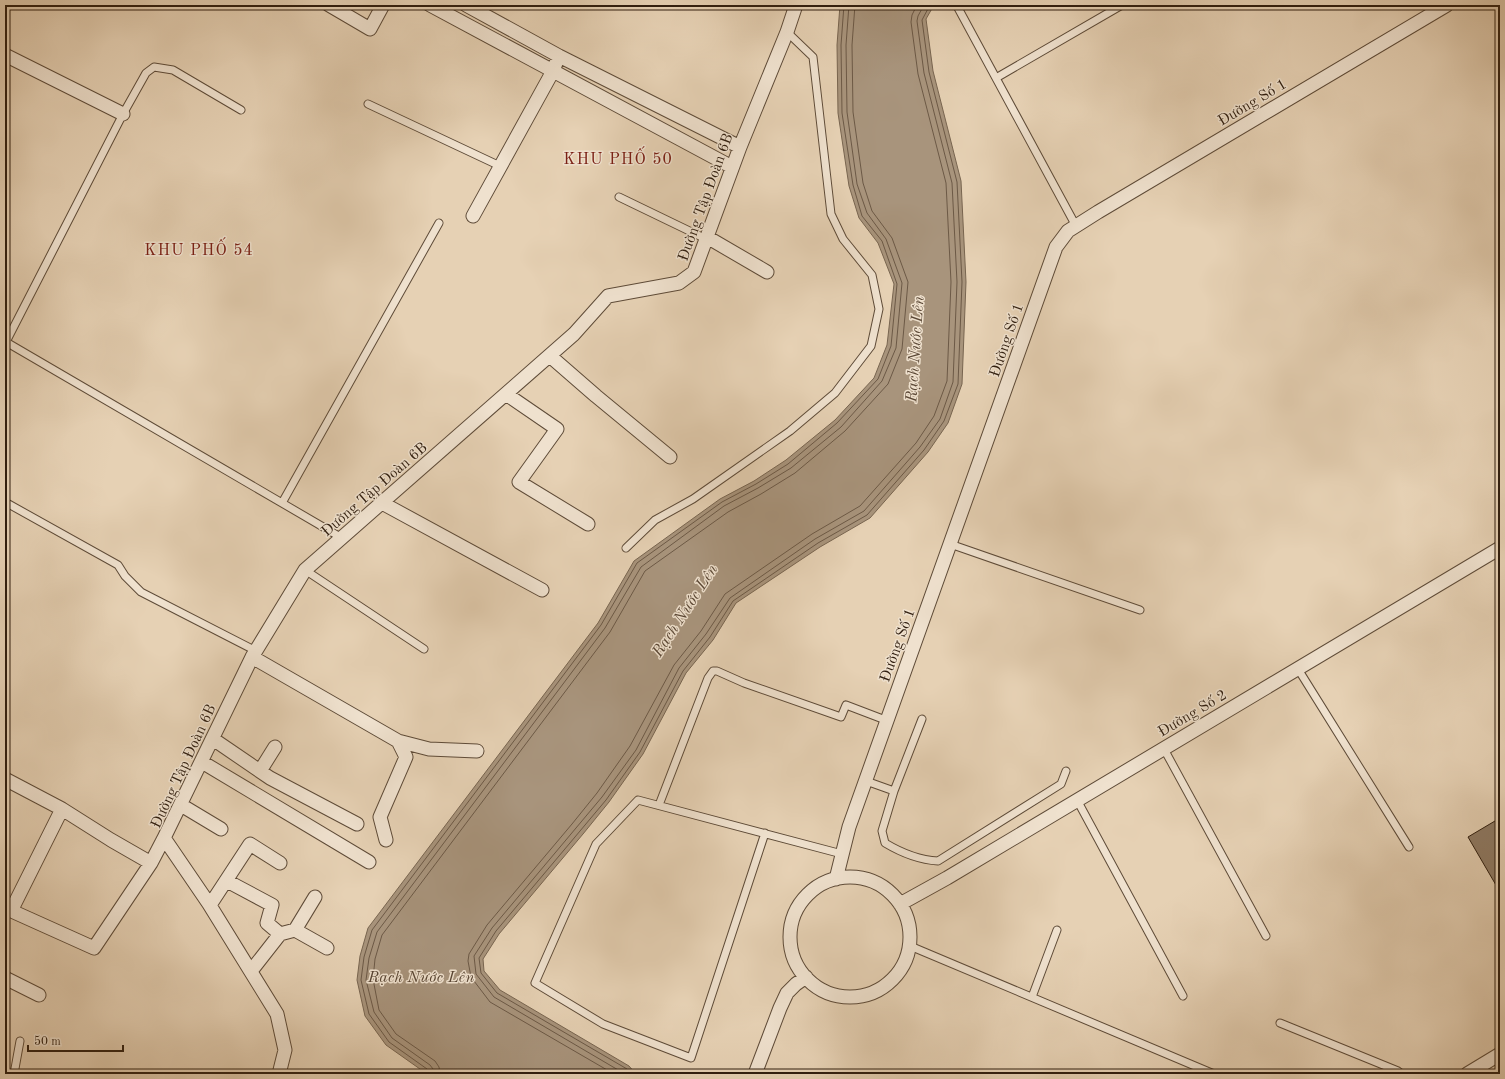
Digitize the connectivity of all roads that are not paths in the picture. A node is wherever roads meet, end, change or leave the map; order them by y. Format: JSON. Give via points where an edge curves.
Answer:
{"nodes":[{"id":1,"x":329,"y":5,"type":"edge"},
{"id":2,"x":384,"y":5,"type":"edge"},
{"id":3,"x":430,"y":5,"type":"edge"},
{"id":4,"x":466,"y":5,"type":"edge"},
{"id":5,"x":796,"y":5,"type":"edge"},
{"id":6,"x":958,"y":5,"type":"edge"},
{"id":7,"x":1122,"y":5,"type":"edge"},
{"id":8,"x":1440,"y":7,"type":"edge"},
{"id":9,"x":787,"y":32,"type":"junction"},
{"id":10,"x":5,"y":55,"type":"edge"},
{"id":11,"x":559,"y":56,"type":"junction"},
{"id":12,"x":553,"y":71,"type":"junction"},
{"id":13,"x":996,"y":78,"type":"junction"},
{"id":14,"x":368,"y":104,"type":"dead end"},
{"id":15,"x":241,"y":110,"type":"dead end"},
{"id":16,"x":123,"y":114,"type":"junction"},
{"id":17,"x":740,"y":147,"type":"junction"},
{"id":18,"x":500,"y":166,"type":"junction"},
{"id":19,"x":732,"y":167,"type":"junction"},
{"id":20,"x":619,"y":197,"type":"dead end"},
{"id":21,"x":472,"y":216,"type":"dead end"},
{"id":22,"x":439,"y":223,"type":"dead end"},
{"id":23,"x":1076,"y":226,"type":"junction"},
{"id":24,"x":706,"y":238,"type":"junction"},
{"id":25,"x":767,"y":272,"type":"dead end"},
{"id":26,"x":6,"y":341,"type":"edge"},
{"id":27,"x":550,"y":356,"type":"junction"},
{"id":28,"x":506,"y":394,"type":"junction"},
{"id":29,"x":670,"y":456,"type":"dead end"},
{"id":30,"x":5,"y":502,"type":"edge"},
{"id":31,"x":282,"y":503,"type":"junction"},
{"id":32,"x":382,"y":503,"type":"junction"},
{"id":33,"x":588,"y":524,"type":"dead end"},
{"id":34,"x":342,"y":538,"type":"junction"},
{"id":35,"x":950,"y":544,"type":"junction"},
{"id":36,"x":626,"y":548,"type":"dead end"},
{"id":37,"x":1500,"y":548,"type":"edge"},
{"id":38,"x":305,"y":570,"type":"junction"},
{"id":39,"x":542,"y":590,"type":"dead end"},
{"id":40,"x":1140,"y":610,"type":"dead end"},
{"id":41,"x":424,"y":650,"type":"dead end"},
{"id":42,"x":254,"y":654,"type":"junction"},
{"id":43,"x":1298,"y":669,"type":"junction"},
{"id":44,"x":922,"y":719,"type":"dead end"},
{"id":45,"x":888,"y":721,"type":"junction"},
{"id":46,"x":213,"y":739,"type":"junction"},
{"id":47,"x":398,"y":741,"type":"junction"},
{"id":48,"x":275,"y":747,"type":"dead end"},
{"id":49,"x":1164,"y":749,"type":"junction"},
{"id":50,"x":477,"y":751,"type":"dead end"},
{"id":51,"x":202,"y":762,"type":"junction"},
{"id":52,"x":1066,"y":770,"type":"dead end"},
{"id":53,"x":260,"y":771,"type":"junction"},
{"id":54,"x":5,"y":779,"type":"edge"},
{"id":55,"x":866,"y":781,"type":"junction"},
{"id":56,"x":894,"y":791,"type":"junction"},
{"id":57,"x":1077,"y":800,"type":"junction"},
{"id":58,"x":181,"y":805,"type":"junction"},
{"id":59,"x":659,"y":805,"type":"junction"},
{"id":60,"x":62,"y":809,"type":"junction"},
{"id":61,"x":357,"y":824,"type":"dead end"},
{"id":62,"x":221,"y":829,"type":"dead end"},
{"id":63,"x":764,"y":833,"type":"junction"},
{"id":64,"x":164,"y":838,"type":"junction"},
{"id":65,"x":386,"y":840,"type":"dead end"},
{"id":66,"x":1409,"y":847,"type":"dead end"},
{"id":67,"x":842,"y":854,"type":"junction"},
{"id":68,"x":369,"y":862,"type":"dead end"},
{"id":69,"x":151,"y":863,"type":"junction"},
{"id":70,"x":280,"y":863,"type":"dead end"},
{"id":71,"x":836,"y":879,"type":"junction"},
{"id":72,"x":227,"y":881,"type":"junction"},
{"id":73,"x":315,"y":897,"type":"dead end"},
{"id":74,"x":209,"y":904,"type":"junction"},
{"id":75,"x":900,"y":904,"type":"junction"},
{"id":76,"x":8,"y":909,"type":"edge"},
{"id":77,"x":295,"y":930,"type":"junction"},
{"id":78,"x":1057,"y":930,"type":"dead end"},
{"id":79,"x":280,"y":934,"type":"junction"},
{"id":80,"x":1266,"y":936,"type":"dead end"},
{"id":81,"x":910,"y":946,"type":"junction"},
{"id":82,"x":327,"y":948,"type":"dead end"},
{"id":83,"x":251,"y":971,"type":"junction"},
{"id":84,"x":806,"y":976,"type":"junction"},
{"id":85,"x":5,"y":978,"type":"edge"},
{"id":86,"x":39,"y":995,"type":"dead end"},
{"id":87,"x":1183,"y":996,"type":"dead end"},
{"id":88,"x":1032,"y":997,"type":"junction"},
{"id":89,"x":1280,"y":1023,"type":"dead end"},
{"id":90,"x":20,"y":1041,"type":"dead end"},
{"id":91,"x":1500,"y":1054,"type":"edge"},
{"id":92,"x":14,"y":1074,"type":"edge"},
{"id":93,"x":279,"y":1074,"type":"edge"},
{"id":94,"x":755,"y":1074,"type":"edge"},
{"id":95,"x":1214,"y":1074,"type":"edge"},
{"id":96,"x":1402,"y":1074,"type":"edge"},
{"id":97,"x":1467,"y":1074,"type":"edge"}],
"edges":[{"from":1,"to":2,"type":"street","via":[[370,29]]},
{"from":3,"to":12,"type":"street"},
{"from":4,"to":11,"type":"street"},
{"from":5,"to":9,"type":"street","name":"Đường Tập Đoàn 6B"},
{"from":6,"to":13,"type":"lane"},
{"from":7,"to":13,"type":"lane"},
{"from":8,"to":23,"type":"street","name":"Đường Số 1"},
{"from":9,"to":17,"type":"street","name":"Đường Tập Đoàn 6B"},
{"from":9,"to":36,"type":"lane","via":[[813,57],[830,214],[843,239],[872,275],[879,309],[871,346],[835,393],[790,431],[693,499],[655,520]]},
{"from":10,"to":16,"type":"street"},
{"from":11,"to":12,"type":"street"},
{"from":11,"to":17,"type":"street"},
{"from":12,"to":18,"type":"street"},
{"from":12,"to":19,"type":"street"},
{"from":13,"to":23,"type":"lane"},
{"from":14,"to":18,"type":"lane"},
{"from":15,"to":16,"type":"lane","via":[[172,70],[154,67],[146,73]]},
{"from":16,"to":26,"type":"lane"},
{"from":17,"to":19,"type":"street","name":"Đường Tập Đoàn 6B"},
{"from":18,"to":21,"type":"street"},
{"from":19,"to":24,"type":"street","name":"Đường Tập Đoàn 6B"},
{"from":20,"to":24,"type":"lane"},
{"from":22,"to":31,"type":"lane"},
{"from":23,"to":35,"type":"street","name":"Đường Số 1","via":[[1068,231],[1056,247]]},
{"from":24,"to":25,"type":"street"},
{"from":24,"to":27,"type":"street","name":"Đường Tập Đoàn 6B","via":[[694,272],[679,283],[608,296]]},
{"from":26,"to":31,"type":"lane"},
{"from":27,"to":28,"type":"street","name":"Đường Tập Đoàn 6B"},
{"from":27,"to":29,"type":"street"},
{"from":28,"to":32,"type":"street","name":"Đường Tập Đoàn 6B"},
{"from":28,"to":33,"type":"street","via":[[557,429],[519,482]]},
{"from":30,"to":42,"type":"lane","via":[[118,565],[141,592]]},
{"from":31,"to":34,"type":"lane"},
{"from":32,"to":34,"type":"street","name":"Đường Tập Đoàn 6B"},
{"from":32,"to":39,"type":"street"},
{"from":34,"to":38,"type":"street","name":"Đường Tập Đoàn 6B"},
{"from":35,"to":40,"type":"lane"},
{"from":35,"to":45,"type":"street","name":"Đường Số 1"},
{"from":37,"to":43,"type":"street","name":"Đường Số 2"},
{"from":38,"to":41,"type":"lane"},
{"from":38,"to":42,"type":"street","name":"Đường Tập Đoàn 6B"},
{"from":42,"to":46,"type":"street","name":"Đường Tập Đoàn 6B"},
{"from":42,"to":47,"type":"street"},
{"from":43,"to":49,"type":"street","name":"Đường Số 2"},
{"from":43,"to":66,"type":"lane"},
{"from":44,"to":56,"type":"lane"},
{"from":45,"to":55,"type":"street","name":"Đường Số 1"},
{"from":45,"to":59,"type":"lane","via":[[846,705],[841,717],[713,671],[708,678]]},
{"from":46,"to":51,"type":"street","name":"Đường Tập Đoàn 6B"},
{"from":46,"to":53,"type":"street"},
{"from":47,"to":50,"type":"street","via":[[429,749]]},
{"from":47,"to":65,"type":"street","via":[[406,757],[380,817]]},
{"from":48,"to":53,"type":"street"},
{"from":49,"to":57,"type":"street","name":"Đường Số 2"},
{"from":49,"to":80,"type":"lane"},
{"from":51,"to":58,"type":"street","name":"Đường Tập Đoàn 6B"},
{"from":51,"to":68,"type":"street"},
{"from":52,"to":56,"type":"lane","via":[[1061,784],[938,861],[915,856],[885,842],[882,831]]},
{"from":53,"to":61,"type":"street"},
{"from":54,"to":60,"type":"street"},
{"from":55,"to":56,"type":"lane"},
{"from":55,"to":67,"type":"street","name":"Đường Số 1","via":[[849,826]]},
{"from":57,"to":75,"type":"street","name":"Đường Số 2"},
{"from":57,"to":87,"type":"lane"},
{"from":58,"to":62,"type":"street"},
{"from":58,"to":64,"type":"street","name":"Đường Tập Đoàn 6B"},
{"from":59,"to":63,"type":"lane"},
{"from":59,"to":63,"type":"lane","via":[[638,800],[596,844],[535,983],[603,1024],[691,1058]]},
{"from":60,"to":69,"type":"street"},
{"from":60,"to":76,"type":"street"},
{"from":63,"to":67,"type":"lane"},
{"from":64,"to":69,"type":"street"},
{"from":64,"to":74,"type":"street","name":"Đường Tập Đoàn 6B"},
{"from":67,"to":71,"type":"street","name":"Đường Số 1"},
{"from":69,"to":76,"type":"street","via":[[94,948]]},
{"from":70,"to":72,"type":"street","via":[[250,844]]},
{"from":71,"to":75,"type":"street","via":[[856,878],[874,882],[886,889]]},
{"from":71,"to":84,"type":"street","via":[[814,890],[797,910],[793,922],[792,948],[796,961]]},
{"from":72,"to":74,"type":"street"},
{"from":72,"to":79,"type":"street","via":[[272,905],[267,923]]},
{"from":73,"to":77,"type":"street"},
{"from":74,"to":83,"type":"street","name":"Đường Tập Đoàn 6B"},
{"from":75,"to":81,"type":"street","via":[[908,920]]},
{"from":77,"to":79,"type":"street"},
{"from":77,"to":82,"type":"street"},
{"from":78,"to":88,"type":"lane"},
{"from":79,"to":83,"type":"street"},
{"from":81,"to":84,"type":"street","via":[[900,970],[892,980],[871,994],[858,997],[833,995],[810,982]]},
{"from":81,"to":88,"type":"lane"},
{"from":83,"to":93,"type":"street","name":"Đường Tập Đoàn 6B","via":[[277,1014],[285,1050]]},
{"from":84,"to":94,"type":"street","via":[[787,993]]},
{"from":85,"to":86,"type":"street"},
{"from":88,"to":95,"type":"lane"},
{"from":89,"to":96,"type":"lane"},
{"from":90,"to":92,"type":"lane"},
{"from":91,"to":97,"type":"street"}]}
